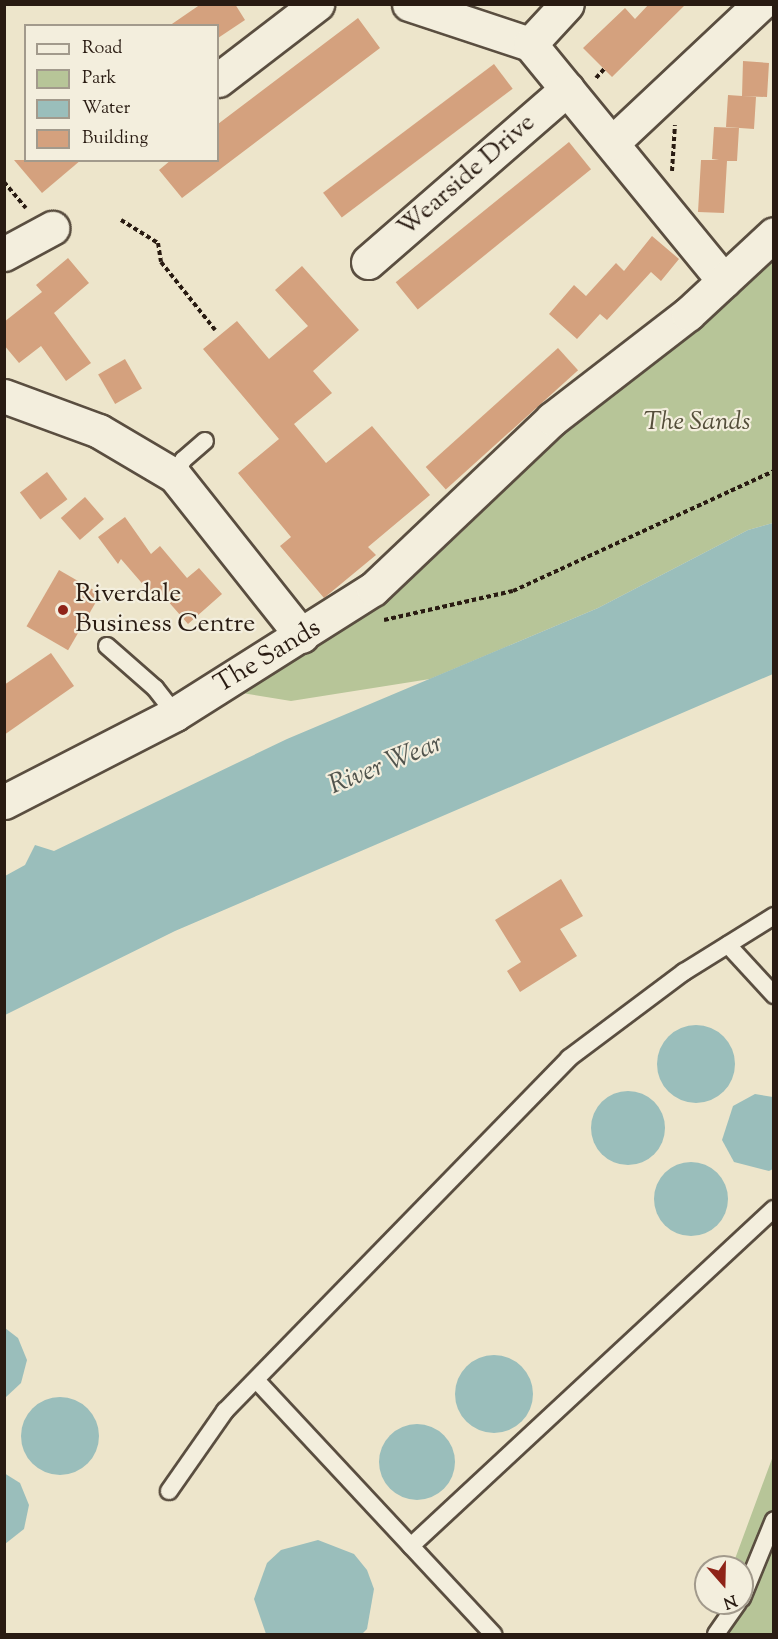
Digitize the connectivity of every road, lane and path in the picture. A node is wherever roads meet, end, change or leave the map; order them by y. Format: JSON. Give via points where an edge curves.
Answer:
{"nodes":[{"id":1,"x":316,"y":4,"type":"edge"},
{"id":2,"x":409,"y":4,"type":"edge"},
{"id":3,"x":567,"y":4,"type":"edge"},
{"id":4,"x":760,"y":4,"type":"edge"},
{"id":5,"x":530,"y":44,"type":"junction"},
{"id":6,"x":219,"y":79,"type":"edge"},
{"id":7,"x":678,"y":82,"type":"junction"},
{"id":8,"x":567,"y":89,"type":"junction"},
{"id":9,"x":612,"y":143,"type":"junction"},
{"id":10,"x":670,"y":216,"type":"junction"},
{"id":11,"x":121,"y":220,"type":"dead end"},
{"id":12,"x":52,"y":228,"type":"dead end"},
{"id":13,"x":774,"y":234,"type":"edge"},
{"id":14,"x":4,"y":254,"type":"edge"},
{"id":15,"x":368,"y":262,"type":"dead end"},
{"id":16,"x":724,"y":281,"type":"junction"},
{"id":17,"x":215,"y":330,"type":"dead end"},
{"id":18,"x":4,"y":396,"type":"edge"},
{"id":19,"x":205,"y":441,"type":"dead end"},
{"id":20,"x":774,"y":471,"type":"edge"},
{"id":21,"x":176,"y":476,"type":"junction"},
{"id":22,"x":376,"y":622,"type":"dead end"},
{"id":23,"x":302,"y":636,"type":"junction"},
{"id":24,"x":107,"y":646,"type":"dead end"},
{"id":25,"x":175,"y":714,"type":"junction"},
{"id":26,"x":4,"y":802,"type":"edge"},
{"id":27,"x":774,"y":916,"type":"edge"},
{"id":28,"x":728,"y":945,"type":"junction"},
{"id":29,"x":774,"y":995,"type":"edge"},
{"id":30,"x":774,"y":1209,"type":"edge"},
{"id":31,"x":258,"y":1382,"type":"junction"},
{"id":32,"x":169,"y":1491,"type":"dead end"},
{"id":33,"x":774,"y":1520,"type":"edge"},
{"id":34,"x":411,"y":1546,"type":"junction"},
{"id":35,"x":754,"y":1569,"type":"edge"},
{"id":36,"x":730,"y":1615,"type":"edge"},
{"id":37,"x":493,"y":1635,"type":"edge"},
{"id":38,"x":716,"y":1635,"type":"edge"}],
"edges":[{"from":1,"to":6,"type":"street"},
{"from":2,"to":5,"type":"street"},
{"from":3,"to":5,"type":"street"},
{"from":4,"to":7,"type":"street"},
{"from":5,"to":8,"type":"street"},
{"from":7,"to":9,"type":"street"},
{"from":7,"to":10,"type":"path"},
{"from":8,"to":9,"type":"street"},
{"from":8,"to":15,"type":"street","name":"Wearside Drive"},
{"from":9,"to":10,"type":"street"},
{"from":10,"to":16,"type":"street"},
{"from":11,"to":17,"type":"path","via":[[158,243],[161,262]]},
{"from":12,"to":14,"type":"street"},
{"from":13,"to":16,"type":"street","name":"The Sands"},
{"from":16,"to":23,"type":"street","name":"The Sands","via":[[552,419],[372,589]]},
{"from":18,"to":21,"type":"street","via":[[99,431]]},
{"from":19,"to":21,"type":"lane","via":[[183,460]]},
{"from":20,"to":22,"type":"path","via":[[513,591]]},
{"from":21,"to":23,"type":"street"},
{"from":23,"to":25,"type":"street","name":"The Sands"},
{"from":24,"to":25,"type":"lane","via":[[155,688]]},
{"from":25,"to":26,"type":"street","name":"The Sands"},
{"from":27,"to":28,"type":"lane"},
{"from":28,"to":29,"type":"lane"},
{"from":28,"to":31,"type":"lane","via":[[569,1058],[334,1296]]},
{"from":30,"to":34,"type":"lane"},
{"from":31,"to":32,"type":"lane","via":[[225,1411]]},
{"from":31,"to":34,"type":"lane"},
{"from":33,"to":35,"type":"lane"},
{"from":34,"to":37,"type":"lane"},
{"from":36,"to":38,"type":"lane"}]}
